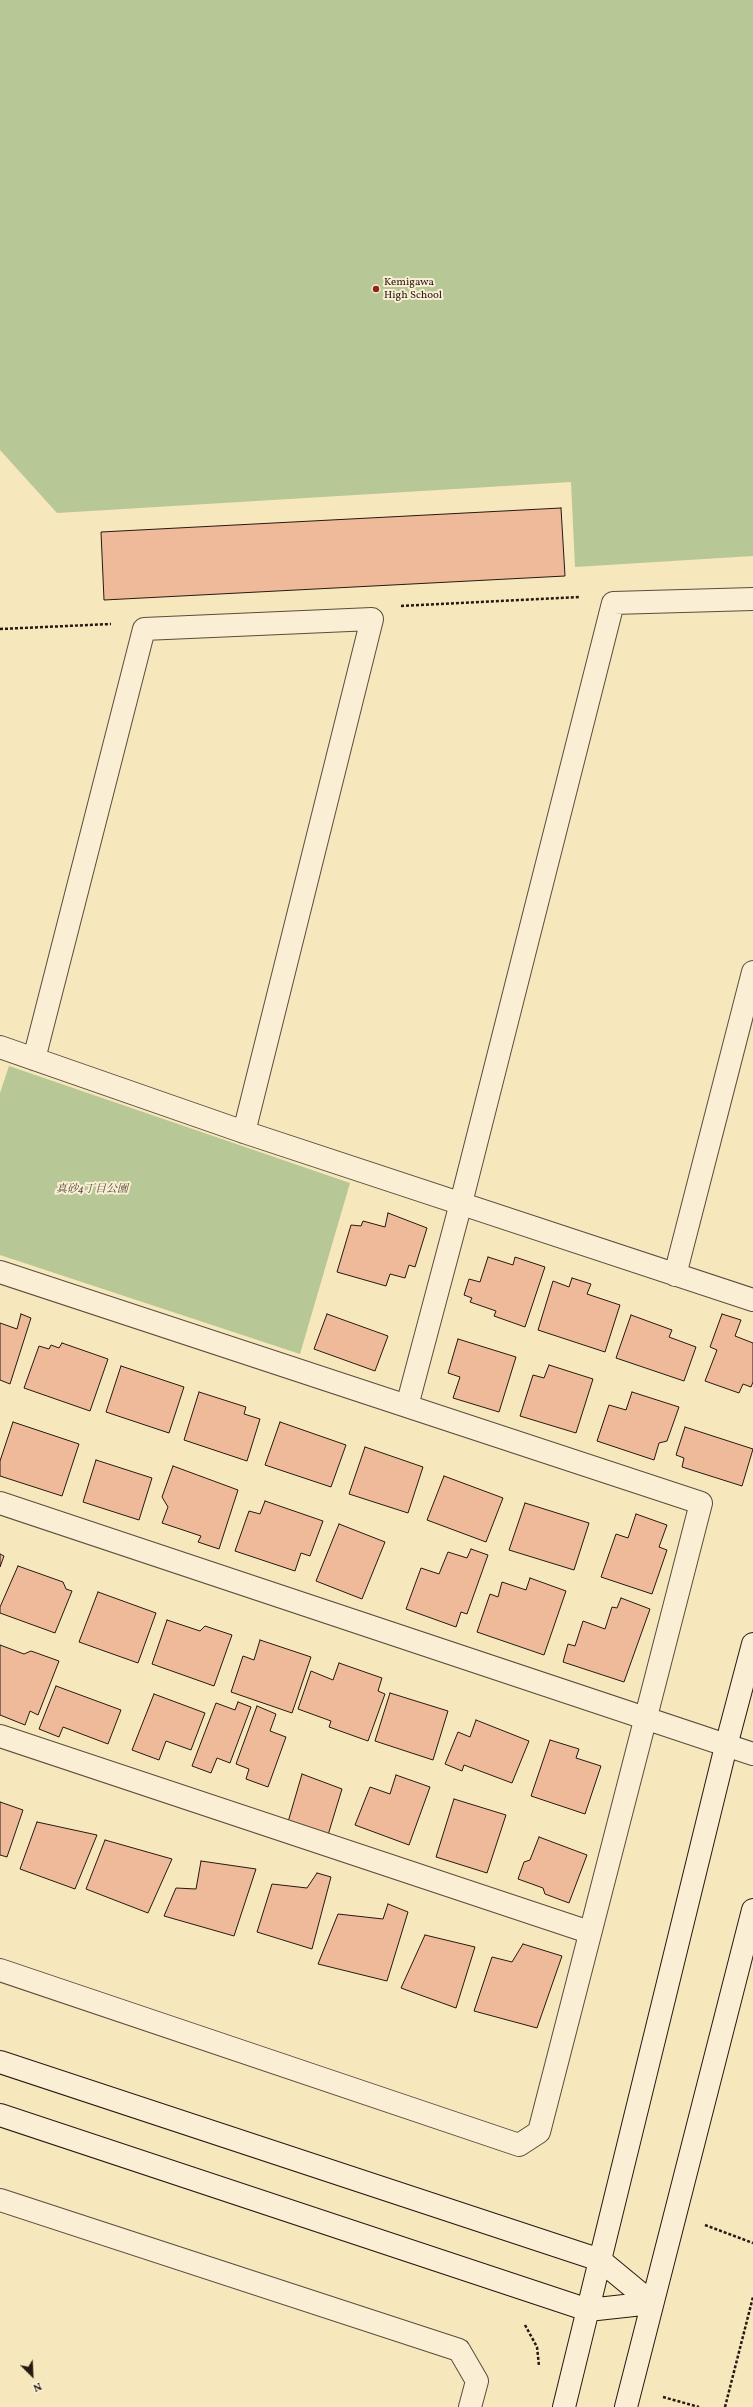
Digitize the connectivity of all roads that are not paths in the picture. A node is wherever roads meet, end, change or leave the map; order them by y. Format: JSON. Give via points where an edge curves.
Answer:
{"nodes":[{"id":1,"x":753,"y":599,"type":"edge"},
{"id":2,"x":753,"y":972,"type":"edge"},
{"id":3,"x":0,"y":1047,"type":"edge"},
{"id":4,"x":34,"y":1059,"type":"junction"},
{"id":5,"x":244,"y":1132,"type":"junction"},
{"id":6,"x":461,"y":1203,"type":"junction"},
{"id":7,"x":0,"y":1272,"type":"edge"},
{"id":8,"x":676,"y":1275,"type":"junction"},
{"id":9,"x":753,"y":1300,"type":"edge"},
{"id":10,"x":407,"y":1406,"type":"junction"},
{"id":11,"x":0,"y":1503,"type":"edge"},
{"id":12,"x":753,"y":1644,"type":"edge"},
{"id":13,"x":644,"y":1719,"type":"junction"},
{"id":14,"x":0,"y":1736,"type":"edge"},
{"id":15,"x":726,"y":1746,"type":"junction"},
{"id":16,"x":753,"y":1754,"type":"edge"},
{"id":17,"x":753,"y":1910,"type":"edge"},
{"id":18,"x":589,"y":1932,"type":"junction"},
{"id":19,"x":0,"y":1970,"type":"edge"},
{"id":20,"x":0,"y":2062,"type":"edge"},
{"id":21,"x":0,"y":2115,"type":"edge"},
{"id":22,"x":0,"y":2200,"type":"edge"},
{"id":23,"x":600,"y":2260,"type":"junction"},
{"id":24,"x":652,"y":2303,"type":"junction"},
{"id":25,"x":588,"y":2310,"type":"junction"},
{"id":26,"x":470,"y":2407,"type":"edge"},
{"id":27,"x":564,"y":2407,"type":"edge"},
{"id":28,"x":626,"y":2407,"type":"edge"}],
"edges":[{"from":1,"to":6,"type":"street","via":[[613,603]]},
{"from":2,"to":8,"type":"street"},
{"from":3,"to":4,"type":"street"},
{"from":4,"to":5,"type":"street"},
{"from":4,"to":5,"type":"street","via":[[144,629],[372,619]]},
{"from":5,"to":6,"type":"street"},
{"from":6,"to":8,"type":"street"},
{"from":6,"to":10,"type":"street"},
{"from":7,"to":10,"type":"street"},
{"from":8,"to":9,"type":"street"},
{"from":10,"to":13,"type":"street","via":[[701,1503]]},
{"from":11,"to":13,"type":"street"},
{"from":12,"to":15,"type":"street"},
{"from":13,"to":15,"type":"street"},
{"from":13,"to":18,"type":"street"},
{"from":14,"to":18,"type":"street"},
{"from":15,"to":16,"type":"street"},
{"from":15,"to":23,"type":"street"},
{"from":17,"to":24,"type":"street"},
{"from":18,"to":19,"type":"street","via":[[539,2132],[519,2144]]},
{"from":20,"to":23,"type":"street"},
{"from":21,"to":25,"type":"street"},
{"from":22,"to":26,"type":"street","via":[[459,2350],[477,2381]]},
{"from":23,"to":24,"type":"street"},
{"from":23,"to":25,"type":"street"},
{"from":24,"to":25,"type":"street"},
{"from":24,"to":28,"type":"street"},
{"from":25,"to":27,"type":"street"}]}
